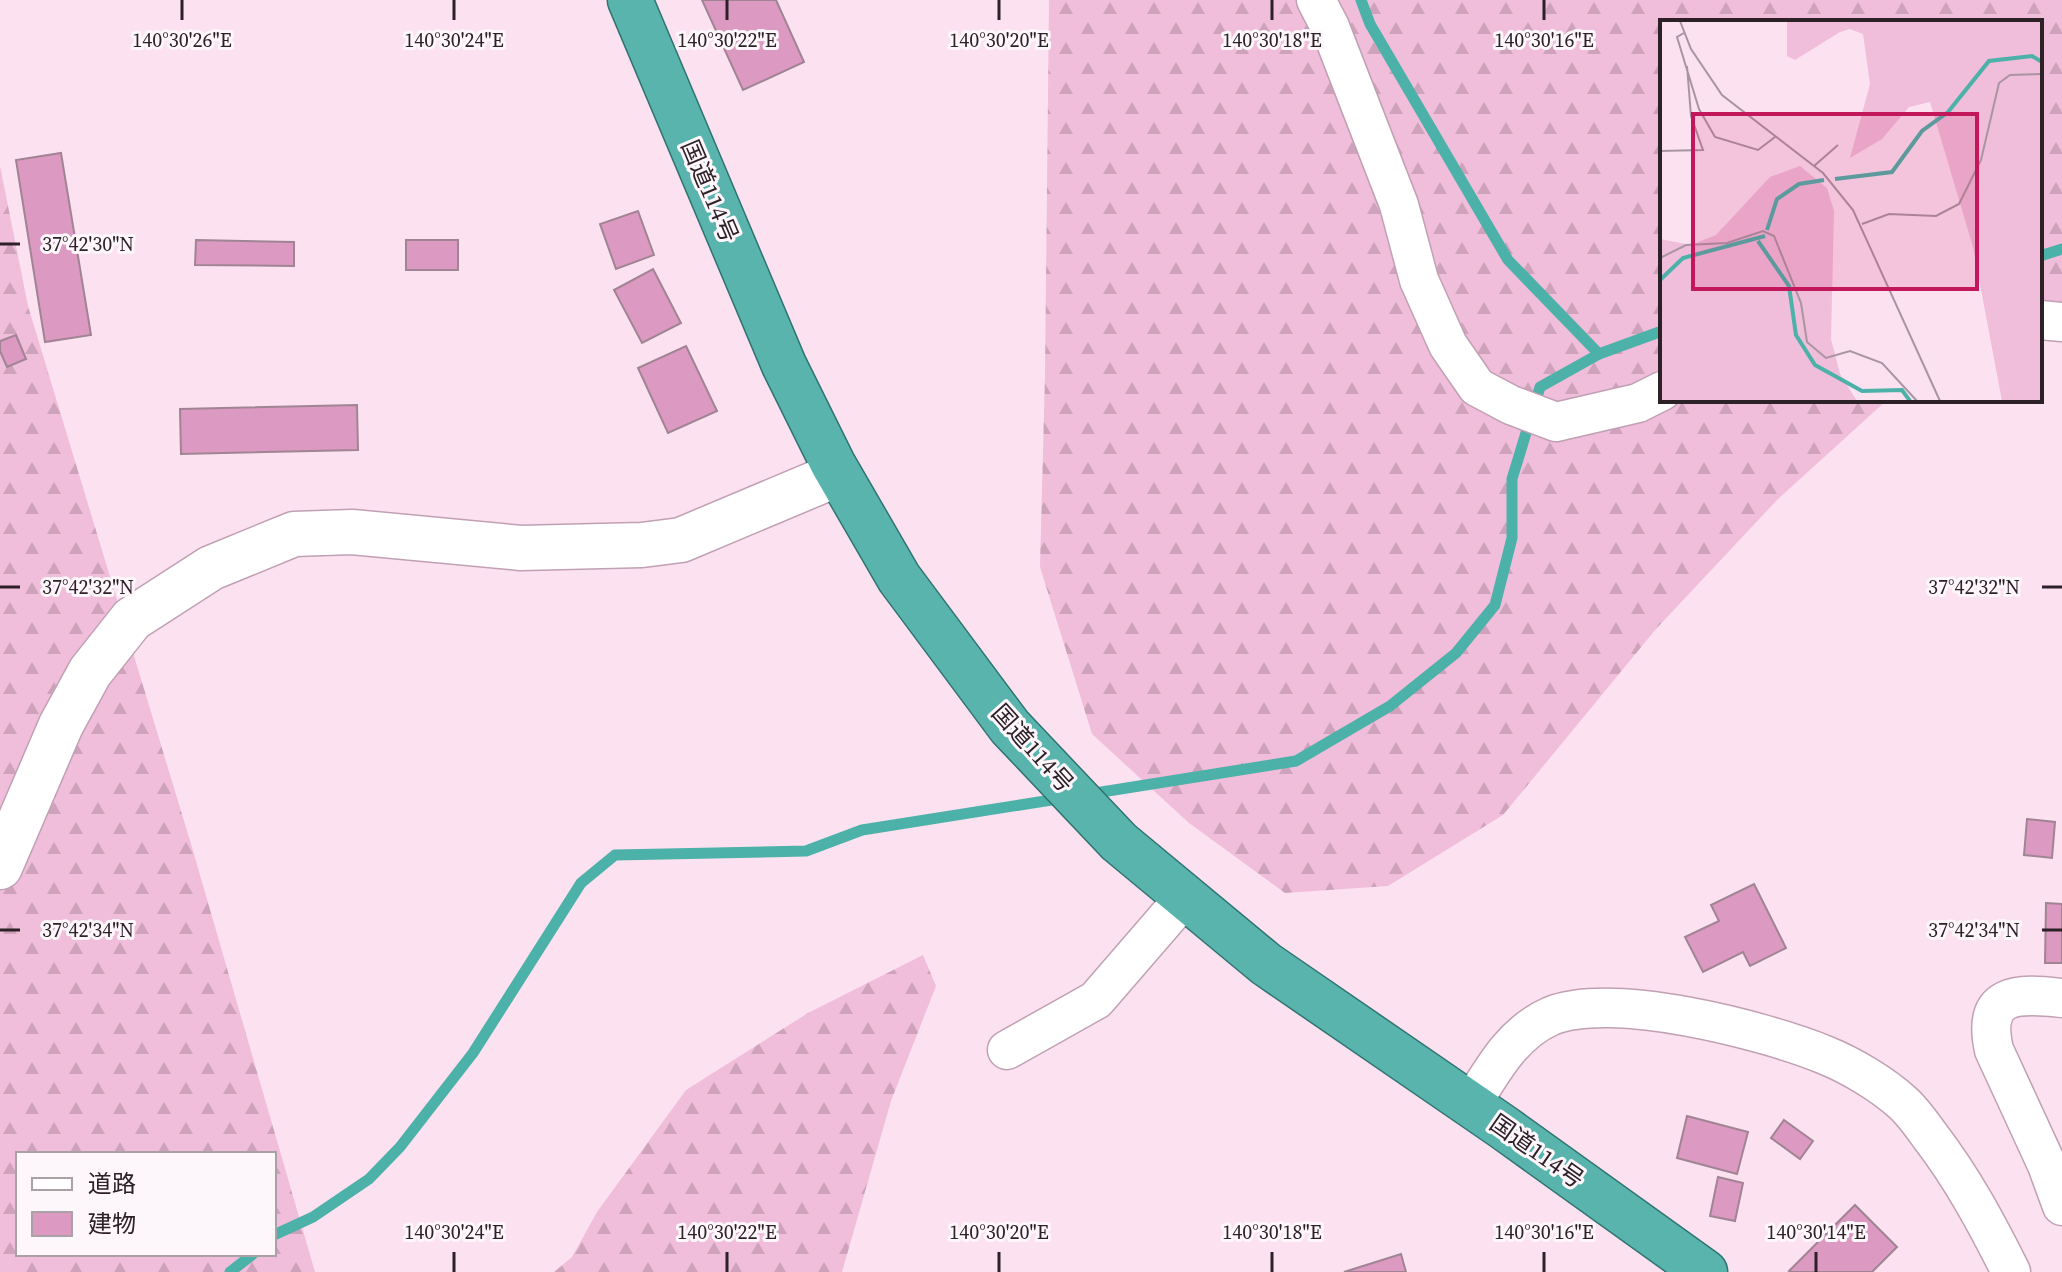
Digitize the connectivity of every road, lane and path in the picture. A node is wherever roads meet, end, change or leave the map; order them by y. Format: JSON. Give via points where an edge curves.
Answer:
{"nodes":[{"id":1,"x":630,"y":0,"type":"edge"},
{"id":2,"x":1316,"y":0,"type":"edge"},
{"id":3,"x":2042,"y":320,"type":"edge"},
{"id":4,"x":2062,"y":322,"type":"edge"},
{"id":5,"x":1660,"y":392,"type":"edge"},
{"id":6,"x":838,"y":474,"type":"junction"},
{"id":7,"x":0,"y":867,"type":"edge"},
{"id":8,"x":1185,"y":897,"type":"junction"},
{"id":9,"x":2062,"y":998,"type":"edge"},
{"id":10,"x":1007,"y":1050,"type":"dead end"},
{"id":11,"x":1471,"y":1105,"type":"junction"},
{"id":12,"x":2062,"y":1206,"type":"edge"},
{"id":13,"x":1705,"y":1272,"type":"edge"},
{"id":14,"x":2011,"y":1272,"type":"edge"}],
"edges":[{"from":1,"to":6,"type":"highway","name":"国道114号","via":[[784,365]]},
{"from":2,"to":5,"type":"street","via":[[1399,205],[1419,280],[1448,345],[1477,387],[1556,422],[1638,403]]},
{"from":3,"to":4,"type":"street"},
{"from":6,"to":7,"type":"street","via":[[681,540],[521,548],[352,532],[294,534],[211,568],[132,619],[90,672],[61,725]]},
{"from":6,"to":8,"type":"highway","name":"国道114号","via":[[899,578],[1010,727],[1119,842]]},
{"from":8,"to":10,"type":"street","via":[[1096,1000]]},
{"from":8,"to":11,"type":"highway","name":"国道114号","via":[[1266,964]]},
{"from":9,"to":12,"type":"street","via":[[2018,996],[2001,1003],[1993,1011],[1990,1034]]},
{"from":11,"to":13,"type":"highway","name":"国道114号"},
{"from":11,"to":14,"type":"street","via":[[1513,1042],[1552,1016],[1632,1009],[1773,1037],[1827,1056],[1904,1103],[1955,1168]]}]}
